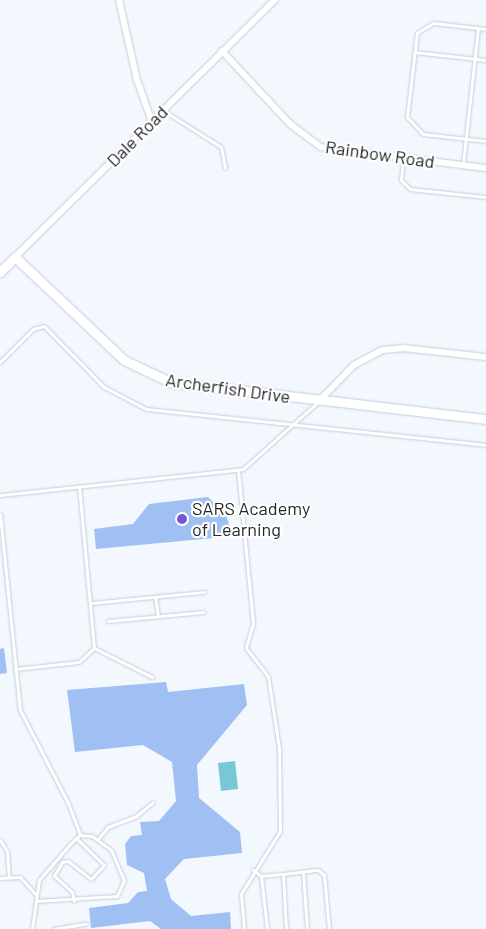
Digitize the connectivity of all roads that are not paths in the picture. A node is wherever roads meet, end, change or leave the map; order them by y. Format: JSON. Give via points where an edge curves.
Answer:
{"nodes":[{"id":1,"x":119,"y":0,"type":"edge"},
{"id":2,"x":275,"y":0,"type":"edge"},
{"id":3,"x":478,"y":28,"type":"junction"},
{"id":4,"x":486,"y":29,"type":"edge"},
{"id":5,"x":222,"y":51,"type":"junction"},
{"id":6,"x":414,"y":52,"type":"junction"},
{"id":7,"x":475,"y":59,"type":"junction"},
{"id":8,"x":486,"y":60,"type":"edge"},
{"id":9,"x":163,"y":110,"type":"junction"},
{"id":10,"x":152,"y":122,"type":"junction"},
{"id":11,"x":466,"y":139,"type":"junction"},
{"id":12,"x":486,"y":141,"type":"edge"},
{"id":13,"x":403,"y":158,"type":"junction"},
{"id":14,"x":463,"y":165,"type":"junction"},
{"id":15,"x":225,"y":168,"type":"dead end"},
{"id":16,"x":486,"y":168,"type":"edge"},
{"id":17,"x":486,"y":197,"type":"edge"},
{"id":18,"x":15,"y":257,"type":"junction"},
{"id":19,"x":0,"y":272,"type":"edge"},
{"id":20,"x":486,"y":358,"type":"edge"},
{"id":21,"x":0,"y":362,"type":"edge"},
{"id":22,"x":320,"y":400,"type":"junction"},
{"id":23,"x":486,"y":419,"type":"edge"},
{"id":24,"x":295,"y":424,"type":"junction"},
{"id":25,"x":486,"y":445,"type":"edge"},
{"id":26,"x":238,"y":470,"type":"junction"},
{"id":27,"x":79,"y":487,"type":"junction"},
{"id":28,"x":0,"y":495,"type":"edge"},
{"id":29,"x":0,"y":514,"type":"edge"},
{"id":30,"x":204,"y":592,"type":"dead end"},
{"id":31,"x":155,"y":597,"type":"junction"},
{"id":32,"x":91,"y":603,"type":"junction"},
{"id":33,"x":204,"y":612,"type":"dead end"},
{"id":34,"x":158,"y":616,"type":"junction"},
{"id":35,"x":108,"y":620,"type":"dead end"},
{"id":36,"x":94,"y":648,"type":"junction"},
{"id":37,"x":15,"y":668,"type":"junction"},
{"id":38,"x":152,"y":677,"type":"dead end"},
{"id":39,"x":153,"y":802,"type":"dead end"},
{"id":40,"x":80,"y":835,"type":"junction"},
{"id":41,"x":76,"y":838,"type":"junction"},
{"id":42,"x":98,"y":839,"type":"junction"},
{"id":43,"x":0,"y":840,"type":"edge"},
{"id":44,"x":253,"y":870,"type":"junction"},
{"id":45,"x":304,"y":872,"type":"junction"},
{"id":46,"x":283,"y":874,"type":"junction"},
{"id":47,"x":260,"y":876,"type":"junction"},
{"id":48,"x":9,"y":877,"type":"junction"},
{"id":49,"x":0,"y":878,"type":"edge"},
{"id":50,"x":36,"y":896,"type":"junction"},
{"id":51,"x":36,"y":901,"type":"junction"},
{"id":52,"x":74,"y":901,"type":"junction"},
{"id":53,"x":86,"y":924,"type":"dead end"},
{"id":54,"x":32,"y":929,"type":"edge"},
{"id":55,"x":53,"y":929,"type":"edge"},
{"id":56,"x":244,"y":929,"type":"edge"},
{"id":57,"x":267,"y":929,"type":"edge"},
{"id":58,"x":286,"y":929,"type":"edge"},
{"id":59,"x":307,"y":929,"type":"edge"},
{"id":60,"x":330,"y":929,"type":"edge"}],
"edges":[{"from":1,"to":10,"type":"street","via":[[137,80]]},
{"from":2,"to":5,"type":"street","name":"Dale Road"},
{"from":3,"to":4,"type":"lane"},
{"from":3,"to":6,"type":"lane","via":[[426,26],[417,33]]},
{"from":3,"to":7,"type":"lane"},
{"from":5,"to":9,"type":"street","name":"Dale Road"},
{"from":5,"to":13,"type":"street","name":"Rainbow Road","via":[[313,143],[337,151]]},
{"from":6,"to":7,"type":"lane"},
{"from":6,"to":11,"type":"lane","via":[[410,124],[423,134]]},
{"from":7,"to":8,"type":"lane"},
{"from":7,"to":11,"type":"lane"},
{"from":9,"to":10,"type":"street","name":"Dale Road"},
{"from":9,"to":15,"type":"lane","via":[[221,147]]},
{"from":10,"to":18,"type":"street","name":"Dale Road"},
{"from":11,"to":12,"type":"lane"},
{"from":11,"to":14,"type":"lane"},
{"from":13,"to":14,"type":"street","name":"Rainbow Road"},
{"from":13,"to":17,"type":"lane","via":[[401,180],[410,189]]},
{"from":14,"to":16,"type":"street","name":"Rainbow Road"},
{"from":18,"to":19,"type":"street","name":"Dale Road"},
{"from":18,"to":22,"type":"street","name":"Archerfish Drive","via":[[116,353],[146,374],[179,384]]},
{"from":20,"to":22,"type":"street","via":[[403,348],[382,350],[354,365]]},
{"from":21,"to":24,"type":"lane","via":[[33,329],[44,326],[104,387],[146,409]]},
{"from":22,"to":23,"type":"street","name":"Archerfish Drive"},
{"from":22,"to":24,"type":"lane"},
{"from":24,"to":25,"type":"lane"},
{"from":24,"to":26,"type":"lane","via":[[259,459]]},
{"from":26,"to":27,"type":"lane"},
{"from":26,"to":44,"type":"lane","via":[[253,623],[246,648],[268,676],[279,748],[280,831]]},
{"from":27,"to":28,"type":"lane"},
{"from":27,"to":32,"type":"lane"},
{"from":29,"to":37,"type":"lane"},
{"from":30,"to":31,"type":"lane"},
{"from":31,"to":32,"type":"lane"},
{"from":31,"to":34,"type":"lane"},
{"from":32,"to":36,"type":"lane"},
{"from":33,"to":34,"type":"lane"},
{"from":34,"to":35,"type":"lane"},
{"from":36,"to":37,"type":"lane","via":[[79,662]]},
{"from":36,"to":38,"type":"lane"},
{"from":37,"to":40,"type":"lane","via":[[21,714],[68,803]]},
{"from":39,"to":42,"type":"lane","via":[[136,816],[108,827]]},
{"from":40,"to":41,"type":"lane"},
{"from":40,"to":42,"type":"lane"},
{"from":41,"to":50,"type":"lane","via":[[40,877]]},
{"from":41,"to":52,"type":"lane","via":[[104,865],[92,879],[68,861],[62,862],[54,876],[72,892]]},
{"from":42,"to":52,"type":"lane","via":[[113,854],[123,890],[113,897]]},
{"from":43,"to":48,"type":"lane","via":[[7,851]]},
{"from":44,"to":47,"type":"lane"},
{"from":44,"to":56,"type":"lane","via":[[241,894]]},
{"from":45,"to":46,"type":"lane"},
{"from":45,"to":59,"type":"lane"},
{"from":45,"to":60,"type":"lane","via":[[324,874]]},
{"from":46,"to":47,"type":"lane"},
{"from":46,"to":58,"type":"lane"},
{"from":47,"to":57,"type":"lane"},
{"from":48,"to":49,"type":"lane"},
{"from":48,"to":50,"type":"lane","via":[[21,878]]},
{"from":50,"to":51,"type":"lane"},
{"from":51,"to":52,"type":"lane"},
{"from":51,"to":54,"type":"lane"},
{"from":53,"to":55,"type":"lane"}]}
